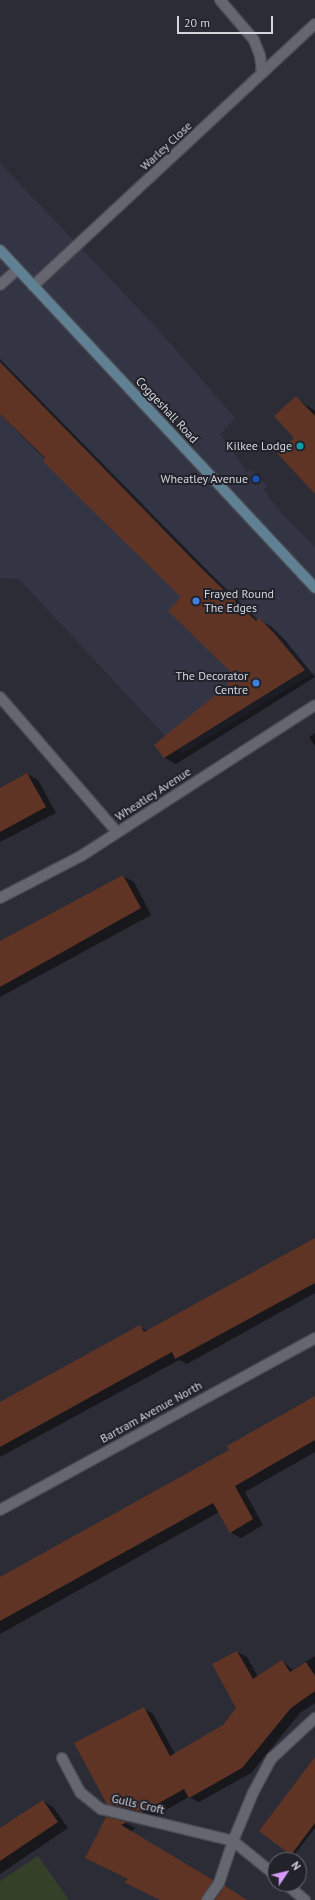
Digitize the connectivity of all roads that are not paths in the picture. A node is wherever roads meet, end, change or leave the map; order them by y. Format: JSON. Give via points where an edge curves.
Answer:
{"nodes":[{"id":1,"x":220,"y":0,"type":"edge"},
{"id":2,"x":315,"y":24,"type":"edge"},
{"id":3,"x":262,"y":73,"type":"junction"},
{"id":4,"x":0,"y":250,"type":"edge"},
{"id":5,"x":18,"y":269,"type":"junction"},
{"id":6,"x":0,"y":285,"type":"edge"},
{"id":7,"x":33,"y":286,"type":"junction"},
{"id":8,"x":315,"y":588,"type":"edge"},
{"id":9,"x":0,"y":697,"type":"edge"},
{"id":10,"x":315,"y":705,"type":"edge"},
{"id":11,"x":117,"y":832,"type":"junction"},
{"id":12,"x":0,"y":898,"type":"edge"},
{"id":13,"x":315,"y":1338,"type":"edge"},
{"id":14,"x":0,"y":1510,"type":"edge"},
{"id":15,"x":315,"y":1718,"type":"edge"},
{"id":16,"x":62,"y":1758,"type":"dead end"},
{"id":17,"x":233,"y":1841,"type":"junction"},
{"id":18,"x":267,"y":1869,"type":"edge"},
{"id":19,"x":296,"y":1892,"type":"edge"},
{"id":20,"x":207,"y":1900,"type":"edge"},
{"id":21,"x":305,"y":1900,"type":"edge"}],
"edges":[{"from":1,"to":3,"type":"street","via":[[254,40],[260,56]]},
{"from":2,"to":3,"type":"street","name":"Warley Close"},
{"from":3,"to":7,"type":"street","name":"Warley Close"},
{"from":4,"to":5,"type":"main road","name":"Coggeshall Road"},
{"from":5,"to":6,"type":"street"},
{"from":5,"to":7,"type":"main road","name":"Coggeshall Road"},
{"from":7,"to":8,"type":"main road","name":"Coggeshall Road"},
{"from":9,"to":11,"type":"street"},
{"from":10,"to":11,"type":"street","name":"Wheatley Avenue"},
{"from":11,"to":12,"type":"street","name":"Wheatley Avenue","via":[[81,856]]},
{"from":13,"to":14,"type":"street","name":"Bartram Avenue North"},
{"from":15,"to":17,"type":"street","via":[[272,1758],[253,1793]]},
{"from":16,"to":17,"type":"street","name":"Gulls Croft","via":[[81,1793],[101,1809]]},
{"from":17,"to":18,"type":"street","name":"Gulls Croft"},
{"from":17,"to":20,"type":"street","via":[[219,1883]]},
{"from":19,"to":21,"type":"street"}]}
